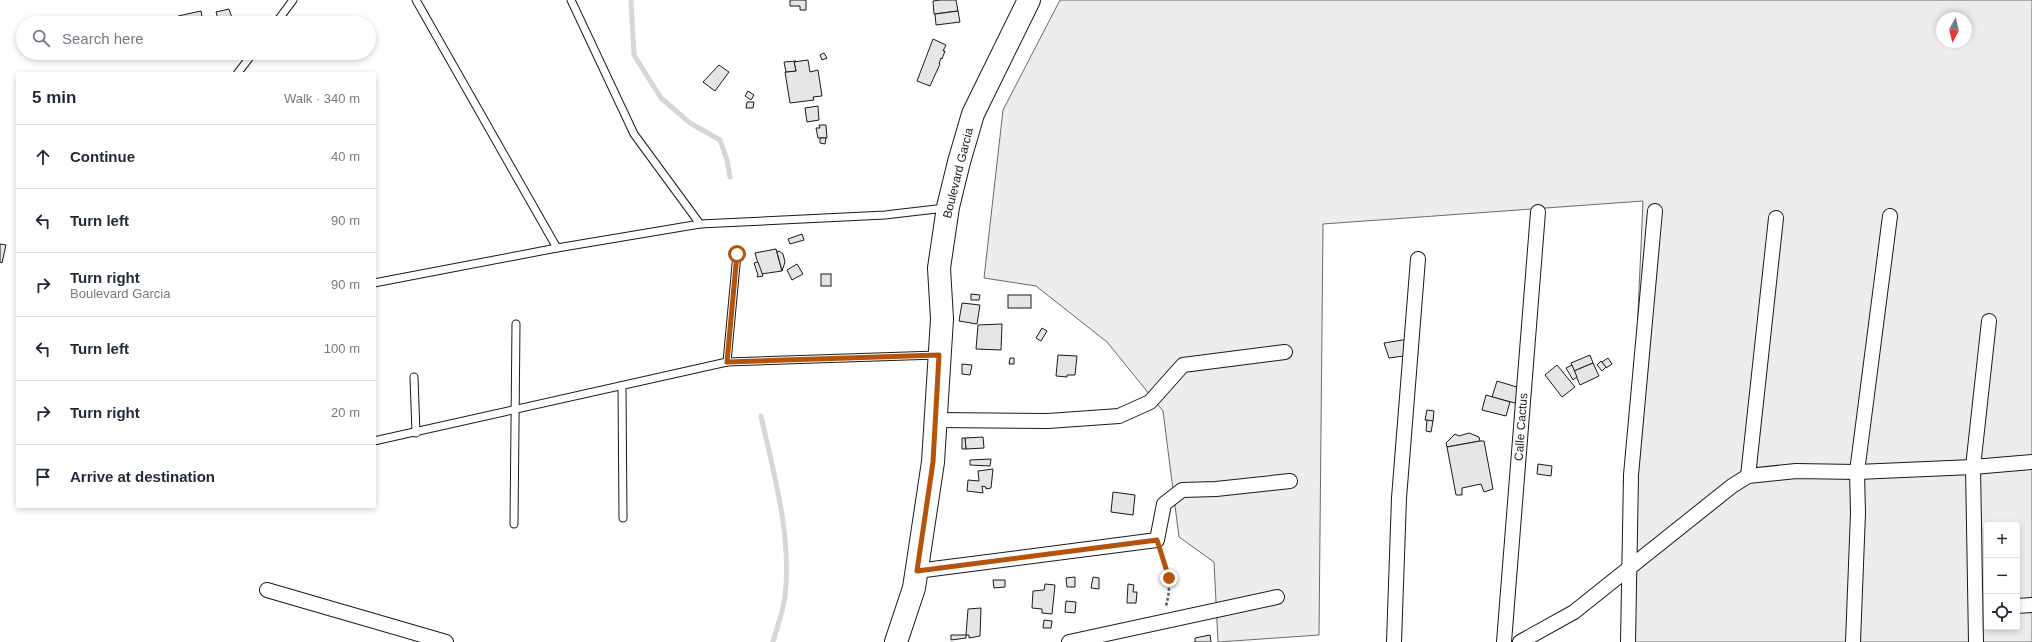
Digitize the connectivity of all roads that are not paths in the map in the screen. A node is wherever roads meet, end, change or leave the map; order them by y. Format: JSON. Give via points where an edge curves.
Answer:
{"nodes":[{"id":1,"x":293,"y":0,"type":"edge"},
{"id":2,"x":416,"y":0,"type":"edge"},
{"id":3,"x":571,"y":0,"type":"edge"},
{"id":4,"x":1029,"y":0,"type":"edge"},
{"id":5,"x":281,"y":16,"type":"edge"},
{"id":6,"x":248,"y":60,"type":"edge"},
{"id":7,"x":239,"y":72,"type":"edge"},
{"id":8,"x":948,"y":207,"type":"junction"},
{"id":9,"x":1654,"y":211,"type":"dead end"},
{"id":10,"x":1538,"y":212,"type":"dead end"},
{"id":11,"x":1890,"y":216,"type":"dead end"},
{"id":12,"x":1776,"y":218,"type":"dead end"},
{"id":13,"x":700,"y":224,"type":"junction"},
{"id":14,"x":557,"y":248,"type":"junction"},
{"id":15,"x":737,"y":254,"type":"dead end"},
{"id":16,"x":1418,"y":260,"type":"dead end"},
{"id":17,"x":376,"y":283,"type":"edge"},
{"id":18,"x":1989,"y":322,"type":"dead end"},
{"id":19,"x":516,"y":324,"type":"dead end"},
{"id":20,"x":1285,"y":352,"type":"dead end"},
{"id":21,"x":939,"y":355,"type":"junction"},
{"id":22,"x":727,"y":362,"type":"junction"},
{"id":23,"x":414,"y":377,"type":"dead end"},
{"id":24,"x":622,"y":386,"type":"junction"},
{"id":25,"x":516,"y":410,"type":"junction"},
{"id":26,"x":935,"y":420,"type":"junction"},
{"id":27,"x":416,"y":433,"type":"junction"},
{"id":28,"x":376,"y":441,"type":"edge"},
{"id":29,"x":2032,"y":462,"type":"edge"},
{"id":30,"x":1973,"y":467,"type":"junction"},
{"id":31,"x":1857,"y":472,"type":"junction"},
{"id":32,"x":1748,"y":476,"type":"junction"},
{"id":33,"x":1290,"y":481,"type":"dead end"},
{"id":34,"x":623,"y":518,"type":"dead end"},
{"id":35,"x":514,"y":524,"type":"dead end"},
{"id":36,"x":1630,"y":567,"type":"junction"},
{"id":37,"x":917,"y":571,"type":"junction"},
{"id":38,"x":267,"y":590,"type":"dead end"},
{"id":39,"x":1277,"y":596,"type":"dead end"},
{"id":40,"x":2032,"y":605,"type":"edge"},
{"id":41,"x":2020,"y":606,"type":"edge"},
{"id":42,"x":1981,"y":608,"type":"edge"},
{"id":43,"x":446,"y":642,"type":"edge"},
{"id":44,"x":896,"y":642,"type":"edge"},
{"id":45,"x":1069,"y":642,"type":"edge"},
{"id":46,"x":1394,"y":642,"type":"edge"},
{"id":47,"x":1504,"y":642,"type":"edge"},
{"id":48,"x":1520,"y":642,"type":"edge"},
{"id":49,"x":1628,"y":642,"type":"edge"},
{"id":50,"x":1853,"y":642,"type":"edge"},
{"id":51,"x":1976,"y":642,"type":"edge"}],
"edges":[{"from":1,"to":5,"type":"lane"},
{"from":2,"to":14,"type":"lane"},
{"from":3,"to":13,"type":"lane","via":[[634,134]]},
{"from":4,"to":8,"type":"main road","name":"Boulevard Garcia","via":[[973,114]]},
{"from":6,"to":7,"type":"lane"},
{"from":8,"to":13,"type":"lane","via":[[885,214]]},
{"from":8,"to":21,"type":"main road","name":"Boulevard Garcia","via":[[939,268],[942,319]]},
{"from":9,"to":36,"type":"street","via":[[1631,475]]},
{"from":10,"to":47,"type":"street","name":"Calle Cactus"},
{"from":11,"to":31,"type":"street"},
{"from":12,"to":32,"type":"street"},
{"from":13,"to":14,"type":"lane"},
{"from":14,"to":17,"type":"lane"},
{"from":15,"to":22,"type":"lane"},
{"from":16,"to":46,"type":"street","via":[[1399,498]]},
{"from":18,"to":30,"type":"street"},
{"from":19,"to":25,"type":"lane"},
{"from":20,"to":26,"type":"street","via":[[1183,365],[1150,402],[1119,416],[1048,421]]},
{"from":21,"to":22,"type":"lane"},
{"from":21,"to":26,"type":"main road","name":"Boulevard Garcia"},
{"from":22,"to":24,"type":"lane"},
{"from":23,"to":27,"type":"lane"},
{"from":24,"to":25,"type":"lane"},
{"from":24,"to":34,"type":"lane"},
{"from":25,"to":27,"type":"lane"},
{"from":25,"to":35,"type":"lane"},
{"from":26,"to":37,"type":"main road","name":"Boulevard Garcia","via":[[933,462]]},
{"from":27,"to":28,"type":"lane"},
{"from":29,"to":30,"type":"street"},
{"from":30,"to":31,"type":"street"},
{"from":30,"to":42,"type":"street"},
{"from":31,"to":32,"type":"street","via":[[1796,471]]},
{"from":31,"to":50,"type":"street"},
{"from":32,"to":36,"type":"street"},
{"from":33,"to":37,"type":"street","via":[[1182,490],[1164,504],[1157,540]]},
{"from":36,"to":48,"type":"street","via":[[1574,612]]},
{"from":36,"to":49,"type":"street"},
{"from":37,"to":44,"type":"main road","name":"Boulevard Garcia"},
{"from":38,"to":43,"type":"street"},
{"from":39,"to":45,"type":"street"},
{"from":40,"to":41,"type":"street"},
{"from":42,"to":51,"type":"street"}]}
